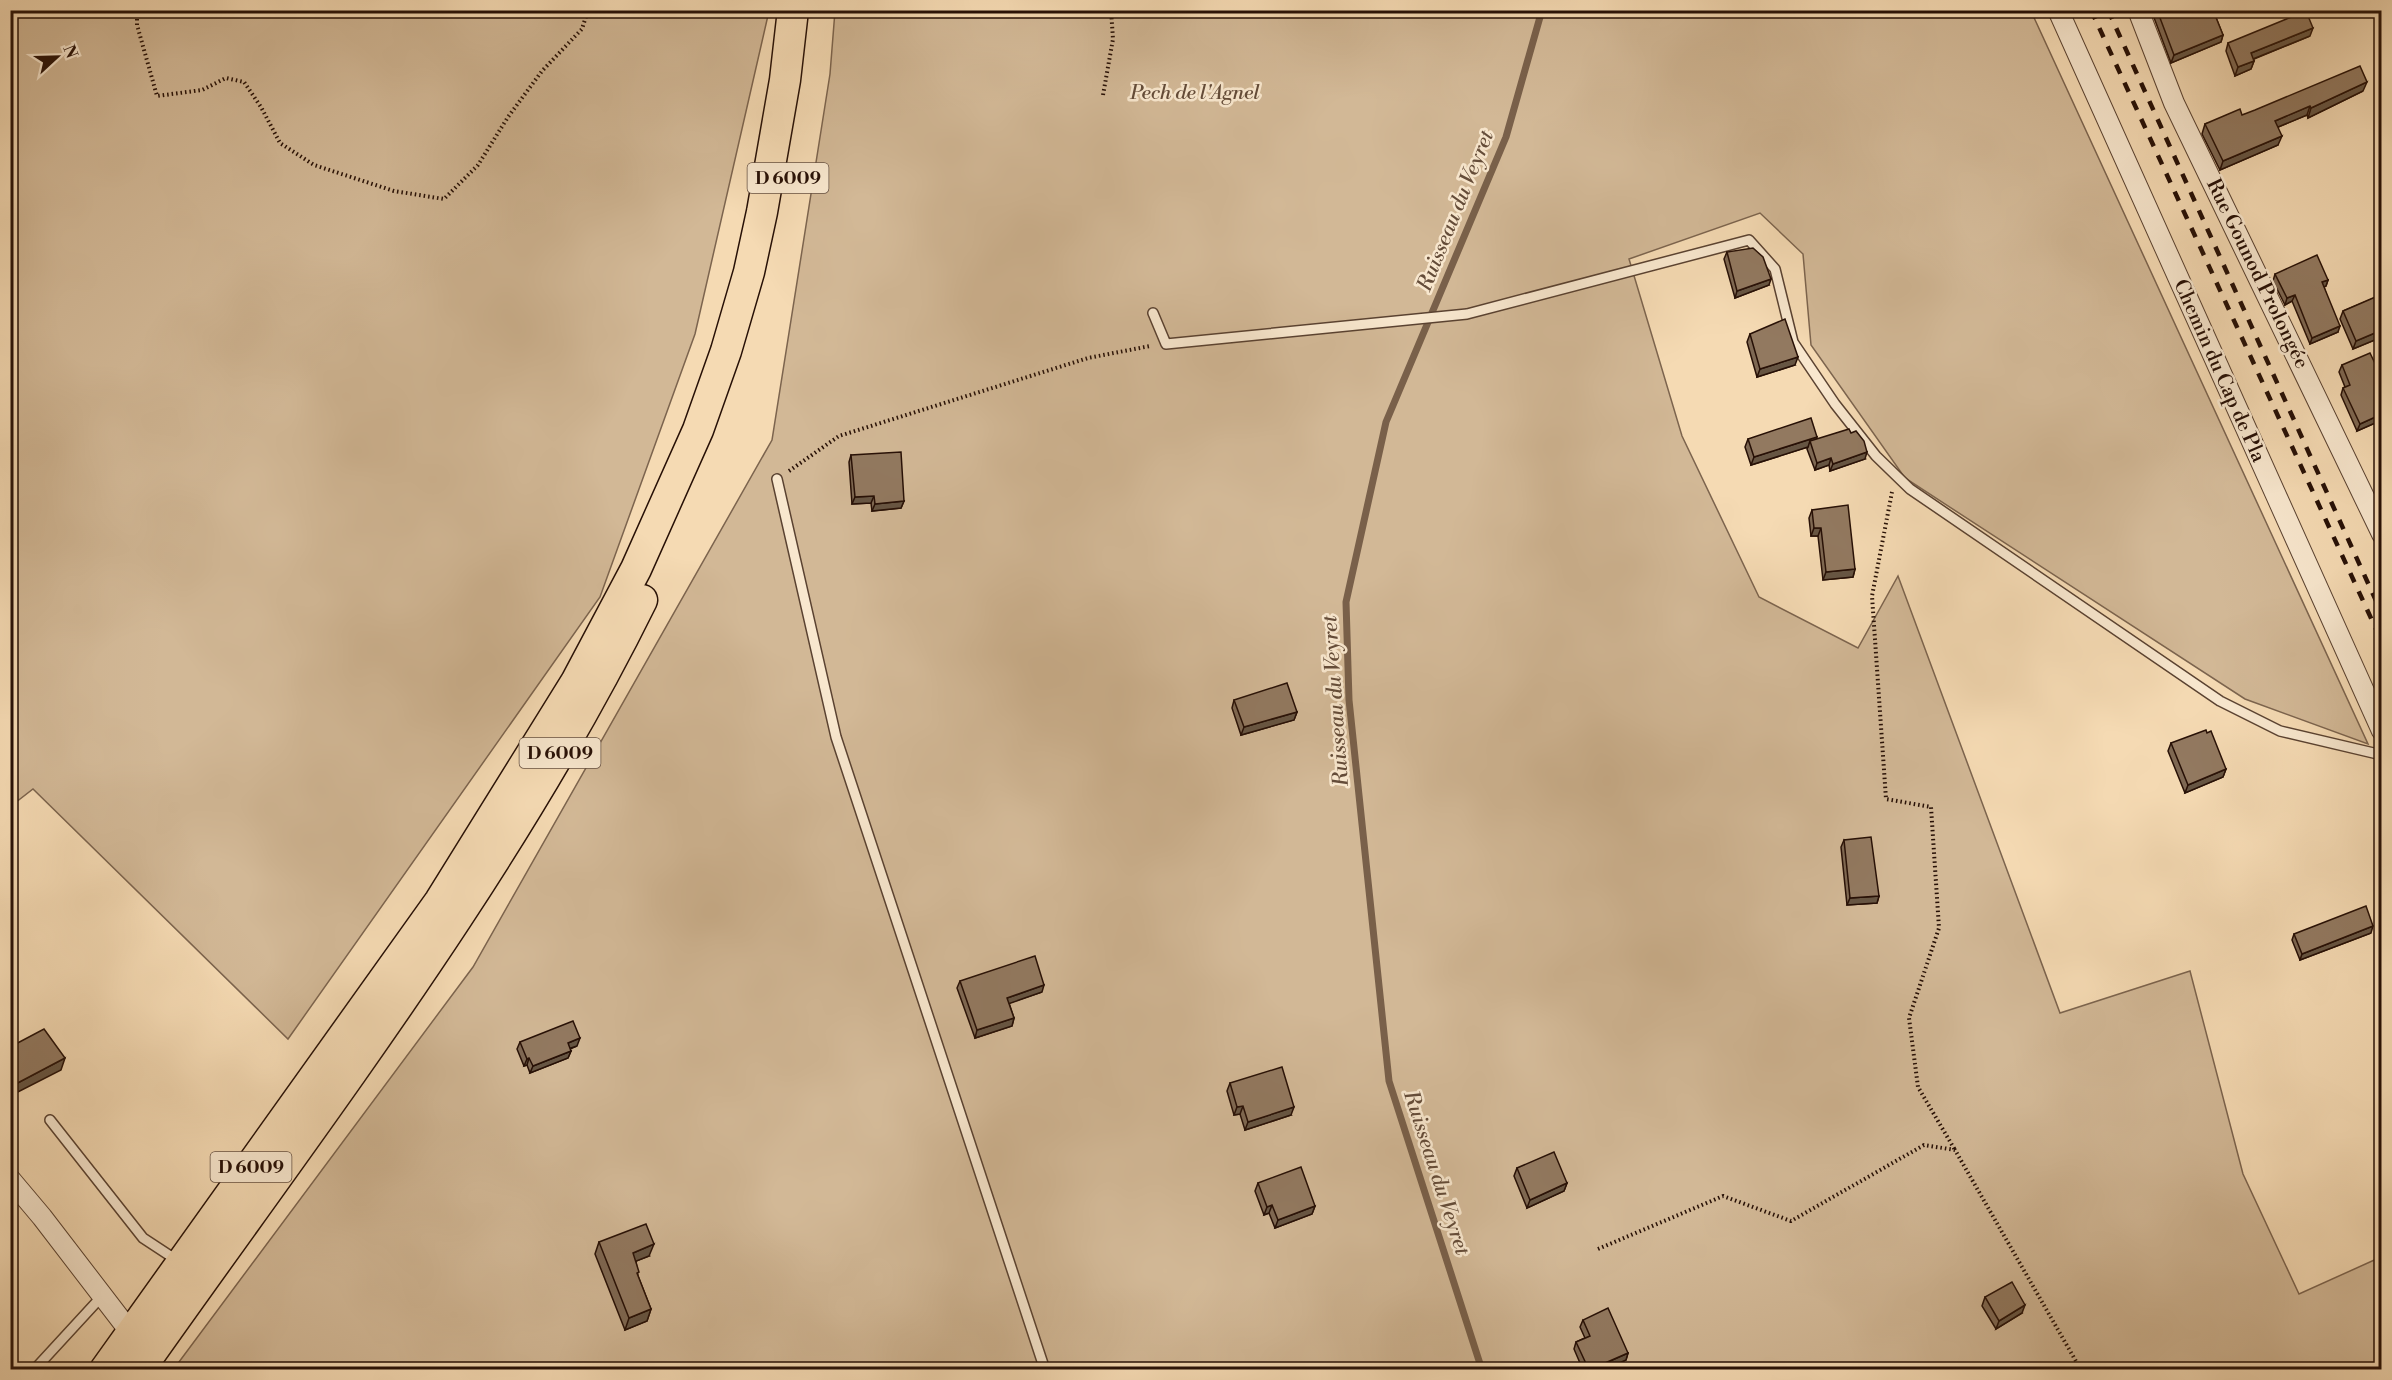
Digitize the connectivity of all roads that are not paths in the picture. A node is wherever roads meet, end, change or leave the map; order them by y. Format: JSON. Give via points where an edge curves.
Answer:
{"nodes":[{"id":1,"x":793,"y":10,"type":"edge"},
{"id":2,"x":810,"y":10,"type":"edge"},
{"id":3,"x":2058,"y":10,"type":"edge"},
{"id":4,"x":2138,"y":10,"type":"edge"},
{"id":5,"x":1153,"y":314,"type":"dead end"},
{"id":6,"x":777,"y":479,"type":"road end"},
{"id":7,"x":2382,"y":534,"type":"edge"},
{"id":8,"x":2382,"y":731,"type":"edge"},
{"id":9,"x":2382,"y":755,"type":"edge"},
{"id":10,"x":50,"y":1120,"type":"dead end"},
{"id":11,"x":10,"y":1179,"type":"edge"},
{"id":12,"x":187,"y":1267,"type":"junction"},
{"id":13,"x":103,"y":1296,"type":"junction"},
{"id":14,"x":129,"y":1353,"type":"edge"},
{"id":15,"x":34,"y":1370,"type":"edge"},
{"id":16,"x":1045,"y":1370,"type":"edge"}],
"edges":[{"from":1,"to":12,"type":"main road","number":"D 6009","via":[[785,80],[749,272],[698,430],[636,569],[576,682],[440,901]]},
{"from":2,"to":14,"type":"main road","number":"D 6009","via":[[789,176],[748,341],[708,453],[648,589],[580,719],[493,863],[415,980],[224,1240]]},
{"from":3,"to":8,"type":"street","name":"Chemin du Cap de Pla"},
{"from":4,"to":7,"type":"street","name":"Rue Gounod Prolongée","via":[[2174,103]]},
{"from":5,"to":9,"type":"lane","via":[[1166,344],[1467,314],[1749,240],[1775,269],[1793,342],[1876,456],[1910,489],[2220,701],[2280,731]]},
{"from":6,"to":16,"type":"lane","via":[[836,737]]},
{"from":10,"to":12,"type":"lane","via":[[143,1238]]},
{"from":11,"to":13,"type":"street"},
{"from":12,"to":14,"type":"main road","number":"D 6009"},
{"from":13,"to":14,"type":"street"},
{"from":13,"to":15,"type":"lane"}]}
